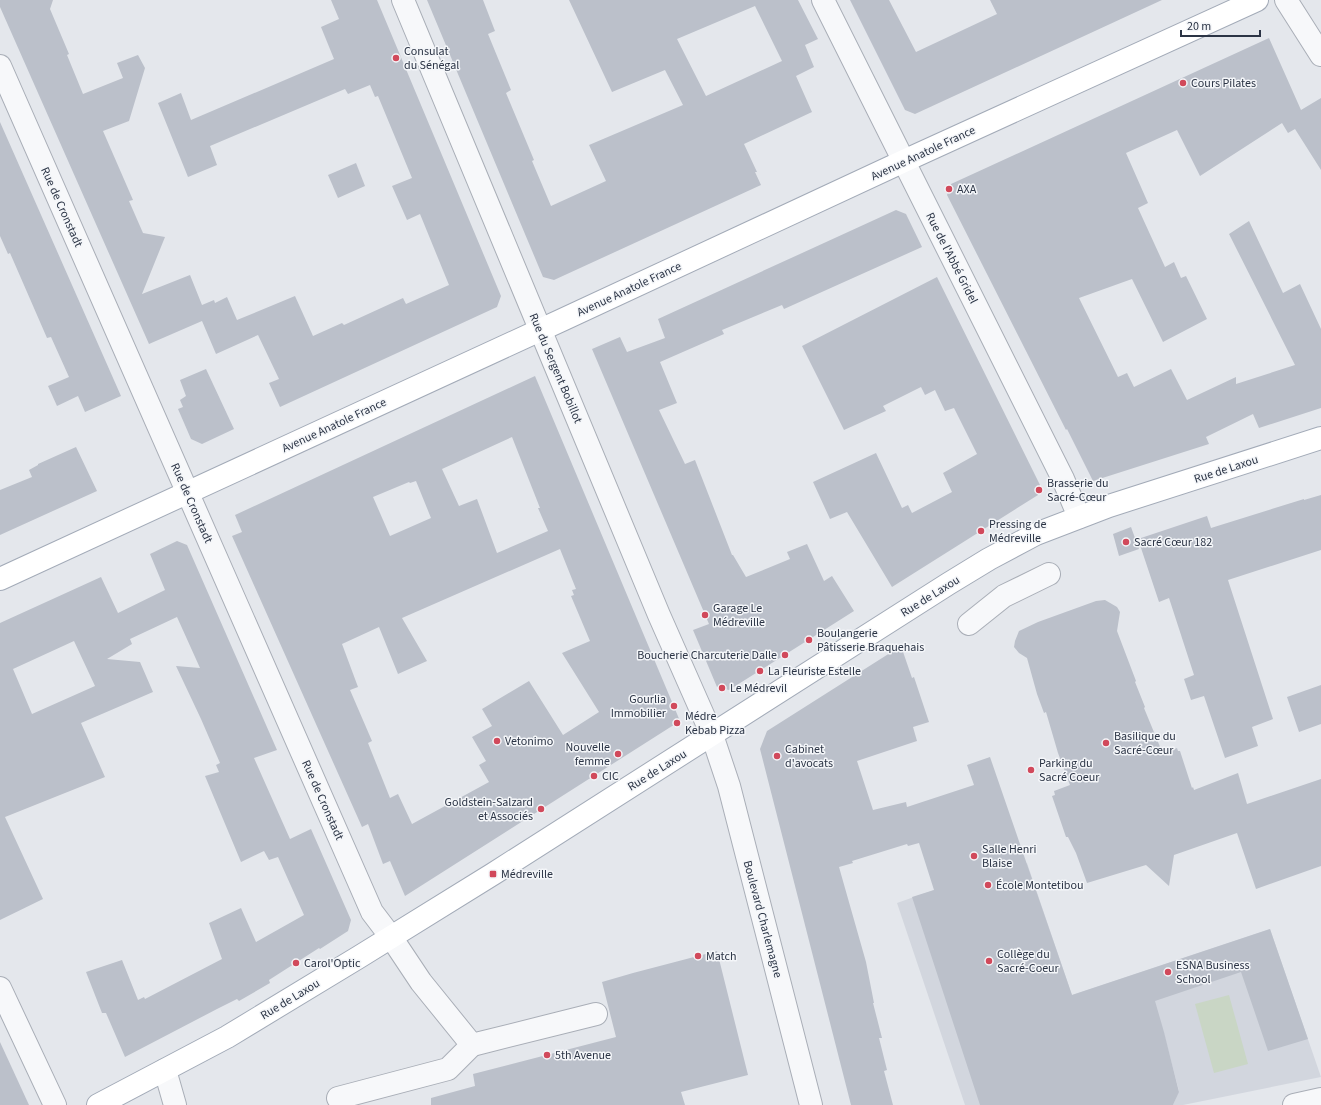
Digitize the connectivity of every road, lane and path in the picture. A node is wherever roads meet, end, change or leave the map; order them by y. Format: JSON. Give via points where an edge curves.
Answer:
{"nodes":[{"id":1,"x":403,"y":0,"type":"edge"},
{"id":2,"x":823,"y":0,"type":"edge"},
{"id":3,"x":1257,"y":0,"type":"edge"},
{"id":4,"x":1286,"y":0,"type":"edge"},
{"id":5,"x":1321,"y":55,"type":"edge"},
{"id":6,"x":0,"y":66,"type":"edge"},
{"id":7,"x":904,"y":161,"type":"junction"},
{"id":8,"x":540,"y":330,"type":"junction"},
{"id":9,"x":1321,"y":438,"type":"edge"},
{"id":10,"x":187,"y":492,"type":"junction"},
{"id":11,"x":1079,"y":517,"type":"junction"},
{"id":12,"x":1049,"y":574,"type":"dead end"},
{"id":13,"x":0,"y":579,"type":"edge"},
{"id":14,"x":968,"y":624,"type":"dead end"},
{"id":15,"x":712,"y":735,"type":"junction"},
{"id":16,"x":391,"y":937,"type":"junction"},
{"id":17,"x":0,"y":988,"type":"edge"},
{"id":18,"x":596,"y":1014,"type":"dead end"},
{"id":19,"x":472,"y":1045,"type":"junction"},
{"id":20,"x":165,"y":1070,"type":"junction"},
{"id":21,"x":338,"y":1098,"type":"dead end"},
{"id":22,"x":1321,"y":1099,"type":"edge"},
{"id":23,"x":55,"y":1105,"type":"edge"},
{"id":24,"x":98,"y":1105,"type":"edge"},
{"id":25,"x":175,"y":1105,"type":"edge"},
{"id":26,"x":812,"y":1105,"type":"edge"},
{"id":27,"x":1294,"y":1105,"type":"edge"}],
"edges":[{"from":1,"to":8,"type":"street","name":"Rue du Sergent Bobillot"},
{"from":2,"to":7,"type":"street","name":"Rue de l'Abbé Gridel"},
{"from":3,"to":7,"type":"main road","name":"Avenue Anatole France"},
{"from":4,"to":5,"type":"street"},
{"from":6,"to":10,"type":"street","name":"Rue de Cronstadt"},
{"from":7,"to":8,"type":"main road","name":"Avenue Anatole France"},
{"from":7,"to":11,"type":"street","name":"Rue de l'Abbé Gridel","via":[[1063,478]]},
{"from":8,"to":10,"type":"main road","name":"Avenue Anatole France"},
{"from":8,"to":15,"type":"street","name":"Rue du Sergent Bobillot"},
{"from":9,"to":11,"type":"main road","name":"Rue de Laxou"},
{"from":10,"to":13,"type":"main road","name":"Avenue Anatole France"},
{"from":10,"to":16,"type":"street","name":"Rue de Cronstadt","via":[[372,912]]},
{"from":11,"to":15,"type":"main road","name":"Rue de Laxou","via":[[1036,534],[989,559]]},
{"from":12,"to":14,"type":"street","via":[[1004,596]]},
{"from":15,"to":16,"type":"main road","name":"Rue de Laxou"},
{"from":15,"to":26,"type":"street","name":"Boulevard Charlemagne","via":[[729,786]]},
{"from":16,"to":19,"type":"street","name":"Rue de Cronstadt","via":[[421,982]]},
{"from":16,"to":20,"type":"main road","name":"Rue de Laxou","via":[[227,1037]]},
{"from":17,"to":23,"type":"street"},
{"from":18,"to":19,"type":"street"},
{"from":19,"to":21,"type":"street","via":[[448,1069]]},
{"from":20,"to":24,"type":"main road","name":"Rue de Laxou"},
{"from":20,"to":25,"type":"street"},
{"from":22,"to":27,"type":"street"}]}
